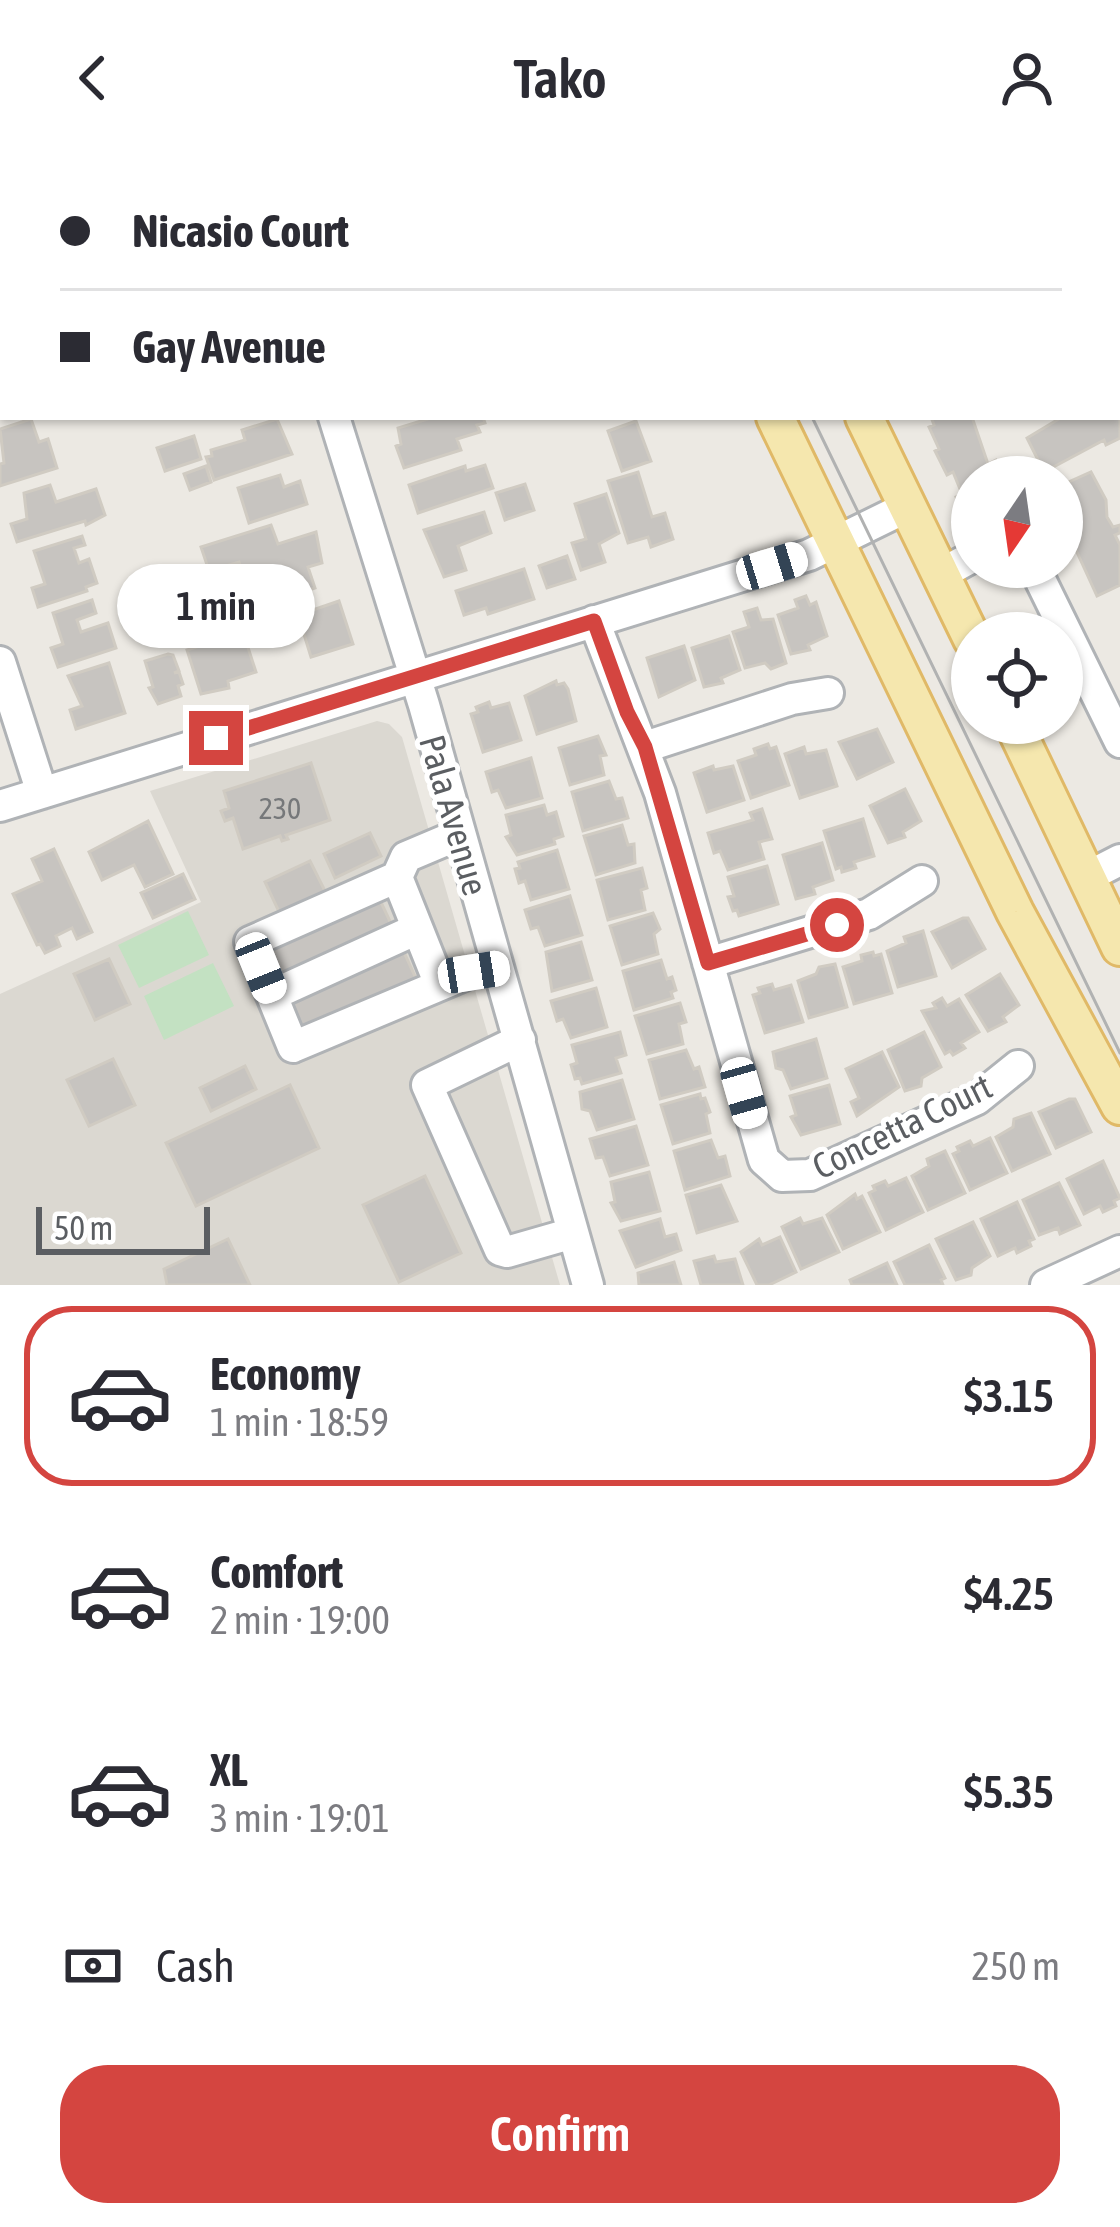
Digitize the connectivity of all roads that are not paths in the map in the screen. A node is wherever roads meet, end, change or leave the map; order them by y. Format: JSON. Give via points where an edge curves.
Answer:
{"nodes":[{"id":1,"x":335,"y":420,"type":"edge"},
{"id":2,"x":776,"y":420,"type":"edge"},
{"id":3,"x":866,"y":420,"type":"edge"},
{"id":4,"x":909,"y":506,"type":"junction"},
{"id":5,"x":834,"y":542,"type":"junction"},
{"id":6,"x":951,"y":560,"type":"edge"},
{"id":7,"x":1044,"y":588,"type":"edge"},
{"id":8,"x":594,"y":621,"type":"junction"},
{"id":9,"x":0,"y":662,"type":"edge"},
{"id":10,"x":415,"y":675,"type":"junction"},
{"id":11,"x":828,"y":693,"type":"dead end"},
{"id":12,"x":1120,"y":742,"type":"edge"},
{"id":13,"x":1022,"y":744,"type":"edge"},
{"id":14,"x":645,"y":747,"type":"junction"},
{"id":15,"x":42,"y":793,"type":"junction"},
{"id":16,"x":0,"y":806,"type":"edge"},
{"id":17,"x":458,"y":835,"type":"junction"},
{"id":18,"x":1120,"y":860,"type":"edge"},
{"id":19,"x":397,"y":877,"type":"junction"},
{"id":20,"x":1087,"y":877,"type":"junction"},
{"id":21,"x":922,"y":881,"type":"dead end"},
{"id":22,"x":417,"y":928,"type":"junction"},
{"id":23,"x":1120,"y":947,"type":"edge"},
{"id":24,"x":708,"y":963,"type":"junction"},
{"id":25,"x":498,"y":968,"type":"junction"},
{"id":26,"x":440,"y":985,"type":"junction"},
{"id":27,"x":272,"y":995,"type":"junction"},
{"id":28,"x":520,"y":1040,"type":"junction"},
{"id":29,"x":1018,"y":1066,"type":"dead end"},
{"id":30,"x":1120,"y":1106,"type":"edge"},
{"id":31,"x":573,"y":1233,"type":"junction"},
{"id":32,"x":1120,"y":1251,"type":"edge"},
{"id":33,"x":588,"y":1285,"type":"edge"},
{"id":34,"x":1046,"y":1285,"type":"edge"}],
"edges":[{"from":1,"to":10,"type":"street","name":"Pala Avenue"},
{"from":2,"to":5,"type":"main road"},
{"from":3,"to":4,"type":"main road"},
{"from":4,"to":5,"type":"street"},
{"from":4,"to":6,"type":"main road"},
{"from":5,"to":8,"type":"street"},
{"from":5,"to":30,"type":"main road"},
{"from":7,"to":12,"type":"street"},
{"from":8,"to":10,"type":"street"},
{"from":8,"to":14,"type":"street"},
{"from":9,"to":15,"type":"street"},
{"from":10,"to":15,"type":"street"},
{"from":10,"to":17,"type":"street","name":"Pala Avenue"},
{"from":11,"to":14,"type":"street"},
{"from":13,"to":20,"type":"main road"},
{"from":14,"to":24,"type":"street"},
{"from":15,"to":16,"type":"street"},
{"from":17,"to":19,"type":"street","via":[[406,857]]},
{"from":17,"to":25,"type":"street","name":"Pala Avenue"},
{"from":18,"to":20,"type":"street"},
{"from":19,"to":22,"type":"street"},
{"from":19,"to":27,"type":"street","via":[[250,942]]},
{"from":20,"to":23,"type":"main road"},
{"from":21,"to":24,"type":"street","via":[[868,914]]},
{"from":22,"to":26,"type":"street"},
{"from":22,"to":27,"type":"street"},
{"from":24,"to":29,"type":"street","name":"Concetta Court","via":[[764,1160],[782,1176],[810,1175],[977,1100]]},
{"from":25,"to":26,"type":"street"},
{"from":25,"to":28,"type":"street","name":"Pala Avenue"},
{"from":26,"to":27,"type":"street","via":[[293,1047]]},
{"from":28,"to":31,"type":"street","name":"Pala Avenue"},
{"from":28,"to":31,"type":"street","via":[[427,1085],[500,1250]]},
{"from":31,"to":33,"type":"street","name":"Pala Avenue"},
{"from":32,"to":34,"type":"street"}]}
